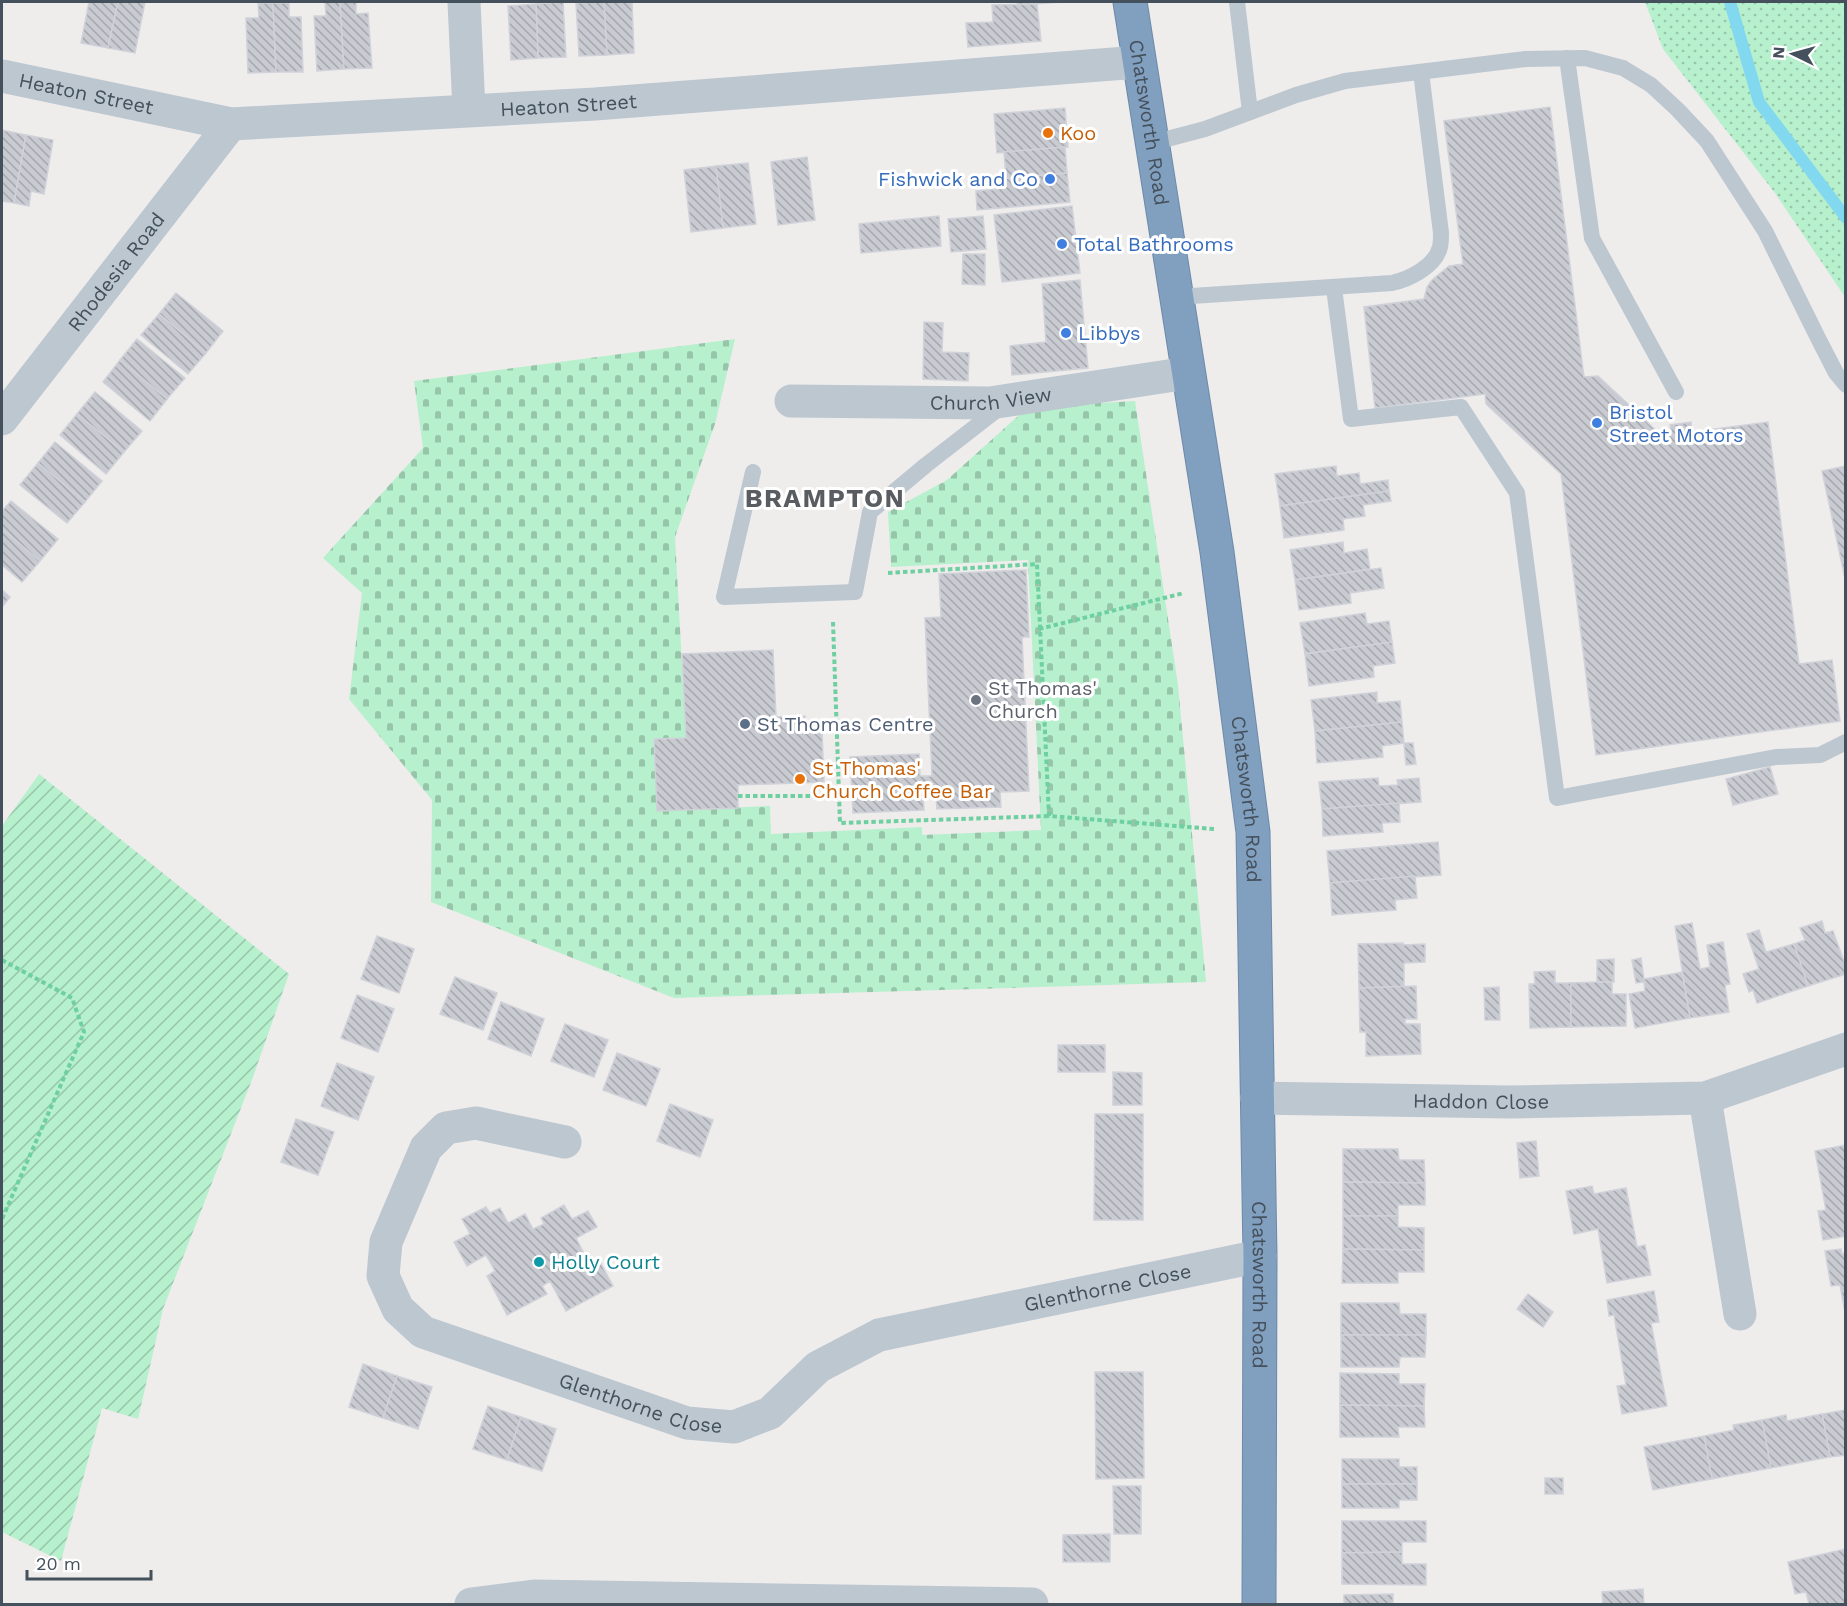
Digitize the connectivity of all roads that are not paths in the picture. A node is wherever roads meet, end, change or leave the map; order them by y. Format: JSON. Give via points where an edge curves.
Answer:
{"nodes":[{"id":1,"x":464,"y":2,"type":"edge"},
{"id":2,"x":1130,"y":2,"type":"edge"},
{"id":3,"x":1237,"y":2,"type":"edge"},
{"id":4,"x":1567,"y":58,"type":"junction"},
{"id":5,"x":1139,"y":62,"type":"junction"},
{"id":6,"x":1421,"y":72,"type":"junction"},
{"id":7,"x":2,"y":76,"type":"edge"},
{"id":8,"x":469,"y":110,"type":"junction"},
{"id":9,"x":1250,"y":112,"type":"junction"},
{"id":10,"x":231,"y":124,"type":"junction"},
{"id":11,"x":1152,"y":143,"type":"junction"},
{"id":12,"x":1334,"y":288,"type":"junction"},
{"id":13,"x":1176,"y":297,"type":"junction"},
{"id":14,"x":1188,"y":373,"type":"junction"},
{"id":15,"x":1845,"y":385,"type":"edge"},
{"id":16,"x":1676,"y":392,"type":"dead end"},
{"id":17,"x":1010,"y":400,"type":"junction"},
{"id":18,"x":791,"y":401,"type":"dead end"},
{"id":19,"x":2,"y":419,"type":"edge"},
{"id":20,"x":753,"y":472,"type":"dead end"},
{"id":21,"x":1845,"y":741,"type":"edge"},
{"id":22,"x":1845,"y":1049,"type":"edge"},
{"id":23,"x":1257,"y":1098,"type":"junction"},
{"id":24,"x":1705,"y":1098,"type":"junction"},
{"id":25,"x":565,"y":1142,"type":"dead end"},
{"id":26,"x":1260,"y":1256,"type":"junction"},
{"id":27,"x":1740,"y":1314,"type":"dead end"},
{"id":28,"x":936,"y":1604,"type":"edge"},
{"id":29,"x":471,"y":1605,"type":"edge"},
{"id":30,"x":1032,"y":1605,"type":"edge"},
{"id":31,"x":1259,"y":1605,"type":"edge"}],
"edges":[{"from":1,"to":8,"type":"street"},
{"from":2,"to":5,"type":"highway","name":"Chatsworth Road"},
{"from":3,"to":9,"type":"lane"},
{"from":4,"to":6,"type":"lane"},
{"from":4,"to":15,"type":"lane","via":[[1585,58],[1623,69],[1651,85],[1707,141],[1764,231]]},
{"from":4,"to":16,"type":"lane","via":[[1592,238]]},
{"from":5,"to":8,"type":"street","name":"Heaton Street"},
{"from":5,"to":11,"type":"highway","name":"Chatsworth Road"},
{"from":6,"to":9,"type":"lane","via":[[1345,81]]},
{"from":6,"to":12,"type":"lane","via":[[1440,249],[1407,279]]},
{"from":7,"to":10,"type":"street","name":"Heaton Street"},
{"from":8,"to":10,"type":"street","name":"Heaton Street"},
{"from":9,"to":11,"type":"lane"},
{"from":10,"to":19,"type":"street","name":"Rhodesia Road"},
{"from":11,"to":13,"type":"highway","name":"Chatsworth Road"},
{"from":12,"to":13,"type":"lane"},
{"from":12,"to":21,"type":"lane","via":[[1351,419],[1461,407],[1517,493],[1557,798],[1776,757],[1820,755]]},
{"from":13,"to":14,"type":"highway","name":"Chatsworth Road"},
{"from":14,"to":17,"type":"street","name":"Church View"},
{"from":14,"to":23,"type":"highway","name":"Chatsworth Road","via":[[1222,584],[1253,832]]},
{"from":17,"to":18,"type":"street","name":"Church View"},
{"from":17,"to":20,"type":"lane","via":[[870,512],[855,592],[724,597]]},
{"from":22,"to":24,"type":"street","name":"Haddon Close"},
{"from":23,"to":24,"type":"street","name":"Haddon Close","via":[[1510,1102]]},
{"from":23,"to":26,"type":"highway","name":"Chatsworth Road"},
{"from":24,"to":27,"type":"street"},
{"from":25,"to":26,"type":"street","name":"Glenthorne Close","via":[[476,1123],[446,1128],[426,1148],[386,1242],[383,1276],[398,1309],[423,1332],[687,1423],[734,1428],[770,1413],[818,1367],[879,1335]]},
{"from":26,"to":31,"type":"highway","name":"Chatsworth Road"},
{"from":28,"to":29,"type":"street","via":[[534,1596]]},
{"from":28,"to":30,"type":"street"}]}
